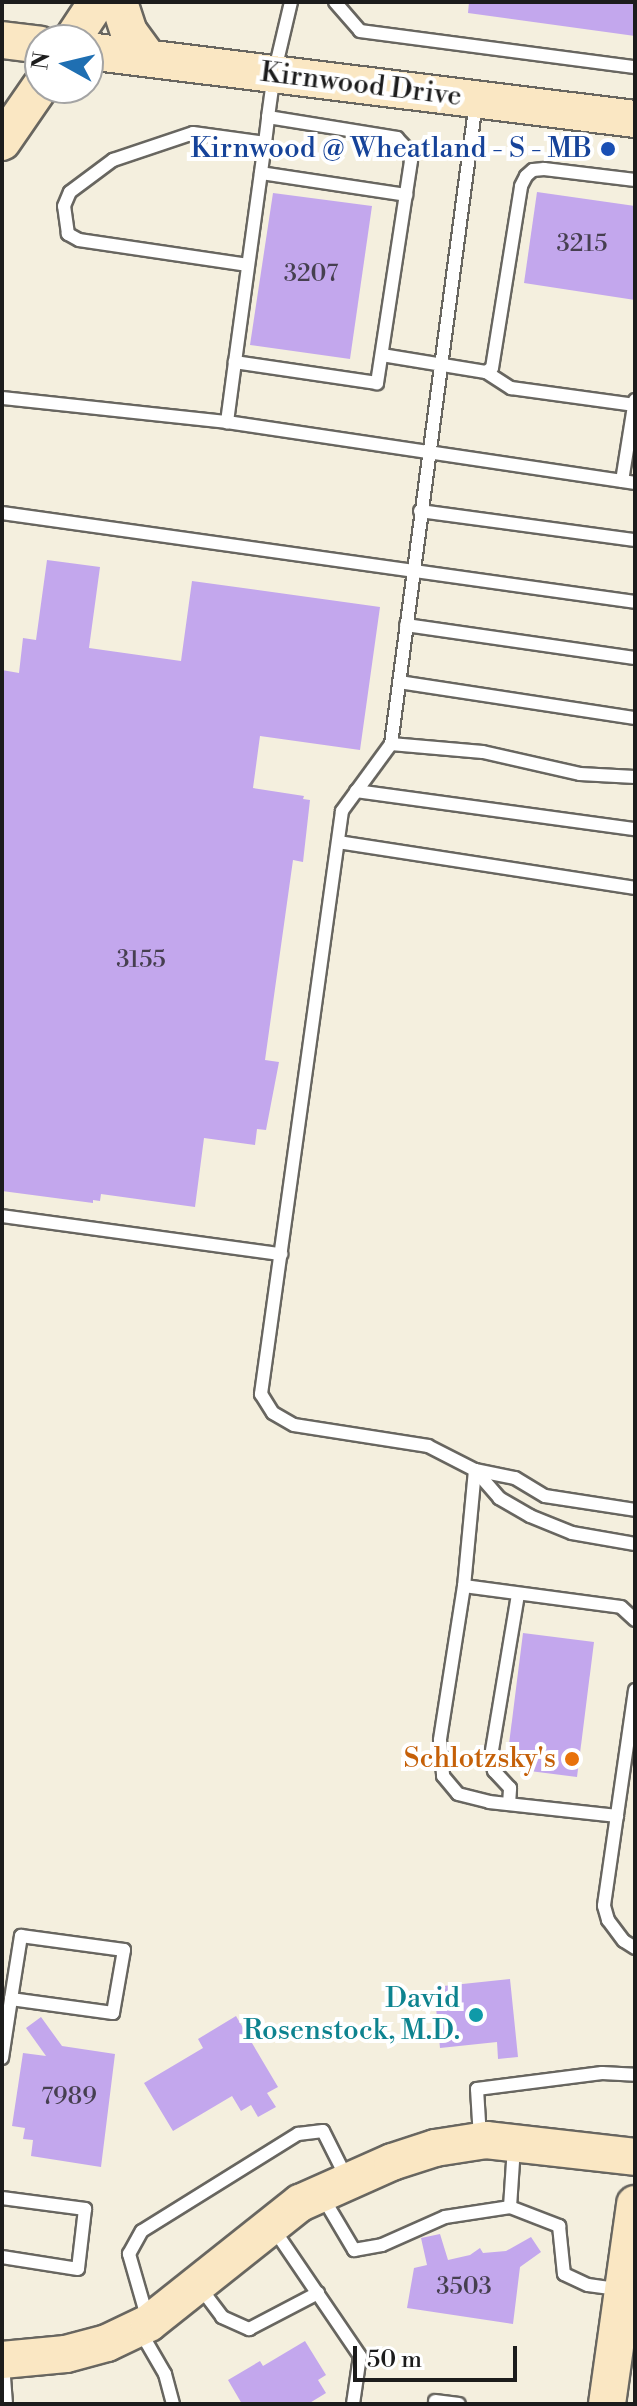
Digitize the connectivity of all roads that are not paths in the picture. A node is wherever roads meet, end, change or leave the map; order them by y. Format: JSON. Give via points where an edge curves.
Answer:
{"nodes":[{"id":1,"x":97,"y":2,"type":"edge"},
{"id":2,"x":119,"y":2,"type":"edge"},
{"id":3,"x":291,"y":2,"type":"edge"},
{"id":4,"x":335,"y":2,"type":"edge"},
{"id":5,"x":83,"y":24,"type":"edge"},
{"id":6,"x":2,"y":40,"type":"edge"},
{"id":7,"x":24,"y":43,"type":"edge"},
{"id":8,"x":104,"y":53,"type":"edge"},
{"id":9,"x":148,"y":58,"type":"junction"},
{"id":10,"x":635,"y":67,"type":"edge"},
{"id":11,"x":274,"y":74,"type":"junction"},
{"id":12,"x":476,"y":99,"type":"junction"},
{"id":13,"x":28,"y":104,"type":"edge"},
{"id":14,"x":268,"y":117,"type":"junction"},
{"id":15,"x":635,"y":119,"type":"edge"},
{"id":16,"x":2,"y":142,"type":"edge"},
{"id":17,"x":265,"y":143,"type":"junction"},
{"id":18,"x":261,"y":173,"type":"junction"},
{"id":19,"x":635,"y":180,"type":"edge"},
{"id":20,"x":406,"y":195,"type":"junction"},
{"id":21,"x":248,"y":265,"type":"junction"},
{"id":22,"x":382,"y":355,"type":"junction"},
{"id":23,"x":235,"y":362,"type":"junction"},
{"id":24,"x":440,"y":367,"type":"junction"},
{"id":25,"x":486,"y":372,"type":"junction"},
{"id":26,"x":2,"y":398,"type":"edge"},
{"id":27,"x":635,"y":403,"type":"edge"},
{"id":28,"x":227,"y":422,"type":"junction"},
{"id":29,"x":428,"y":454,"type":"junction"},
{"id":30,"x":628,"y":482,"type":"edge"},
{"id":31,"x":420,"y":511,"type":"junction"},
{"id":32,"x":2,"y":513,"type":"edge"},
{"id":33,"x":635,"y":540,"type":"edge"},
{"id":34,"x":412,"y":573,"type":"junction"},
{"id":35,"x":635,"y":602,"type":"edge"},
{"id":36,"x":406,"y":625,"type":"junction"},
{"id":37,"x":635,"y":658,"type":"edge"},
{"id":38,"x":399,"y":682,"type":"junction"},
{"id":39,"x":635,"y":718,"type":"edge"},
{"id":40,"x":391,"y":744,"type":"junction"},
{"id":41,"x":635,"y":777,"type":"edge"},
{"id":42,"x":356,"y":791,"type":"junction"},
{"id":43,"x":635,"y":829,"type":"edge"},
{"id":44,"x":338,"y":842,"type":"junction"},
{"id":45,"x":635,"y":888,"type":"edge"},
{"id":46,"x":2,"y":1216,"type":"edge"},
{"id":47,"x":281,"y":1254,"type":"junction"},
{"id":48,"x":475,"y":1470,"type":"junction"},
{"id":49,"x":635,"y":1510,"type":"edge"},
{"id":50,"x":635,"y":1544,"type":"edge"},
{"id":51,"x":464,"y":1586,"type":"junction"},
{"id":52,"x":518,"y":1594,"type":"junction"},
{"id":53,"x":635,"y":1620,"type":"edge"},
{"id":54,"x":635,"y":1690,"type":"edge"},
{"id":55,"x":509,"y":1804,"type":"junction"},
{"id":56,"x":617,"y":1816,"type":"junction"},
{"id":57,"x":635,"y":1948,"type":"edge"},
{"id":58,"x":2,"y":1966,"type":"edge"},
{"id":59,"x":16,"y":1968,"type":"junction"},
{"id":60,"x":11,"y":1999,"type":"junction"},
{"id":61,"x":3,"y":2040,"type":"edge"},
{"id":62,"x":2,"y":2058,"type":"edge"},
{"id":63,"x":635,"y":2075,"type":"edge"},
{"id":64,"x":497,"y":2142,"type":"junction"},
{"id":65,"x":635,"y":2157,"type":"edge"},
{"id":66,"x":334,"y":2188,"type":"junction"},
{"id":67,"x":2,"y":2198,"type":"edge"},
{"id":68,"x":635,"y":2204,"type":"edge"},
{"id":69,"x":510,"y":2207,"type":"junction"},
{"id":70,"x":271,"y":2225,"type":"junction"},
{"id":71,"x":2,"y":2257,"type":"edge"},
{"id":72,"x":199,"y":2286,"type":"junction"},
{"id":73,"x":623,"y":2289,"type":"junction"},
{"id":74,"x":318,"y":2293,"type":"junction"},
{"id":75,"x":143,"y":2326,"type":"junction"},
{"id":76,"x":2,"y":2360,"type":"edge"},
{"id":77,"x":435,"y":2401,"type":"dead end"},
{"id":78,"x":6,"y":2404,"type":"edge"},
{"id":79,"x":173,"y":2404,"type":"edge"},
{"id":80,"x":353,"y":2404,"type":"edge"},
{"id":81,"x":459,"y":2404,"type":"edge"},
{"id":82,"x":607,"y":2404,"type":"edge"}],
"edges":[{"from":1,"to":5,"type":"street"},
{"from":2,"to":9,"type":"street","via":[[129,32]]},
{"from":3,"to":11,"type":"lane"},
{"from":4,"to":10,"type":"lane","via":[[360,31]]},
{"from":6,"to":7,"type":"street"},
{"from":8,"to":9,"type":"street","name":"Kirnwood Drive"},
{"from":9,"to":11,"type":"street","name":"Kirnwood Drive"},
{"from":11,"to":12,"type":"street","name":"Kirnwood Drive"},
{"from":11,"to":14,"type":"lane"},
{"from":12,"to":15,"type":"street","name":"Kirnwood Drive"},
{"from":12,"to":24,"type":"lane"},
{"from":13,"to":16,"type":"street"},
{"from":14,"to":17,"type":"lane"},
{"from":14,"to":20,"type":"lane","via":[[397,138],[411,161]]},
{"from":17,"to":18,"type":"lane"},
{"from":17,"to":21,"type":"lane","via":[[193,133],[113,160],[70,192],[64,206],[68,234],[79,240]]},
{"from":18,"to":20,"type":"lane"},
{"from":18,"to":21,"type":"lane"},
{"from":19,"to":25,"type":"lane","via":[[544,169],[526,176],[492,368]]},
{"from":20,"to":22,"type":"lane"},
{"from":21,"to":23,"type":"lane"},
{"from":22,"to":23,"type":"lane","via":[[377,383]]},
{"from":22,"to":24,"type":"lane"},
{"from":23,"to":28,"type":"lane"},
{"from":24,"to":25,"type":"lane"},
{"from":24,"to":29,"type":"lane"},
{"from":25,"to":27,"type":"lane","via":[[511,388]]},
{"from":26,"to":28,"type":"lane"},
{"from":27,"to":30,"type":"lane"},
{"from":28,"to":29,"type":"lane"},
{"from":29,"to":30,"type":"lane"},
{"from":29,"to":31,"type":"lane"},
{"from":31,"to":33,"type":"lane"},
{"from":31,"to":34,"type":"lane"},
{"from":32,"to":34,"type":"lane"},
{"from":34,"to":35,"type":"lane"},
{"from":34,"to":36,"type":"lane"},
{"from":36,"to":37,"type":"lane"},
{"from":36,"to":38,"type":"lane"},
{"from":38,"to":39,"type":"lane"},
{"from":38,"to":40,"type":"lane"},
{"from":40,"to":41,"type":"lane","via":[[483,752],[580,774]]},
{"from":40,"to":42,"type":"lane"},
{"from":42,"to":43,"type":"lane"},
{"from":42,"to":44,"type":"lane","via":[[342,811]]},
{"from":44,"to":45,"type":"lane"},
{"from":44,"to":47,"type":"lane"},
{"from":46,"to":47,"type":"lane"},
{"from":47,"to":48,"type":"lane","via":[[261,1394],[273,1413],[294,1425],[428,1446]]},
{"from":48,"to":49,"type":"lane","via":[[515,1478],[545,1496]]},
{"from":48,"to":50,"type":"lane","via":[[499,1498],[530,1516],[572,1533]]},
{"from":48,"to":51,"type":"lane"},
{"from":51,"to":52,"type":"lane"},
{"from":51,"to":55,"type":"lane","via":[[440,1740],[443,1776],[458,1794]]},
{"from":52,"to":53,"type":"lane","via":[[621,1607]]},
{"from":52,"to":55,"type":"lane","via":[[491,1756],[494,1771],[510,1788]]},
{"from":54,"to":56,"type":"lane"},
{"from":55,"to":56,"type":"lane"},
{"from":56,"to":57,"type":"lane","via":[[604,1906],[608,1920]]},
{"from":58,"to":59,"type":"lane"},
{"from":59,"to":60,"type":"lane"},
{"from":59,"to":60,"type":"lane","via":[[21,1936],[124,1950],[113,2013]]},
{"from":60,"to":61,"type":"lane"},
{"from":61,"to":62,"type":"lane"},
{"from":63,"to":64,"type":"lane","via":[[602,2073],[477,2089]]},
{"from":64,"to":65,"type":"street"},
{"from":64,"to":66,"type":"street","via":[[435,2148]]},
{"from":64,"to":69,"type":"lane"},
{"from":66,"to":69,"type":"lane","via":[[354,2250],[382,2245],[445,2217]]},
{"from":66,"to":70,"type":"street","via":[[300,2203]]},
{"from":66,"to":75,"type":"lane","via":[[323,2131],[298,2134],[142,2231],[129,2254]]},
{"from":67,"to":71,"type":"lane","via":[[85,2209],[78,2269]]},
{"from":68,"to":73,"type":"street"},
{"from":69,"to":73,"type":"lane","via":[[559,2226],[564,2274],[588,2285]]},
{"from":70,"to":72,"type":"street"},
{"from":70,"to":74,"type":"lane"},
{"from":72,"to":74,"type":"lane","via":[[222,2317],[249,2329]]},
{"from":72,"to":75,"type":"street"},
{"from":73,"to":82,"type":"street"},
{"from":74,"to":80,"type":"lane","via":[[360,2356]]},
{"from":75,"to":76,"type":"street","via":[[66,2354]]},
{"from":75,"to":79,"type":"lane"},
{"from":76,"to":78,"type":"lane"},
{"from":77,"to":81,"type":"lane"}]}
